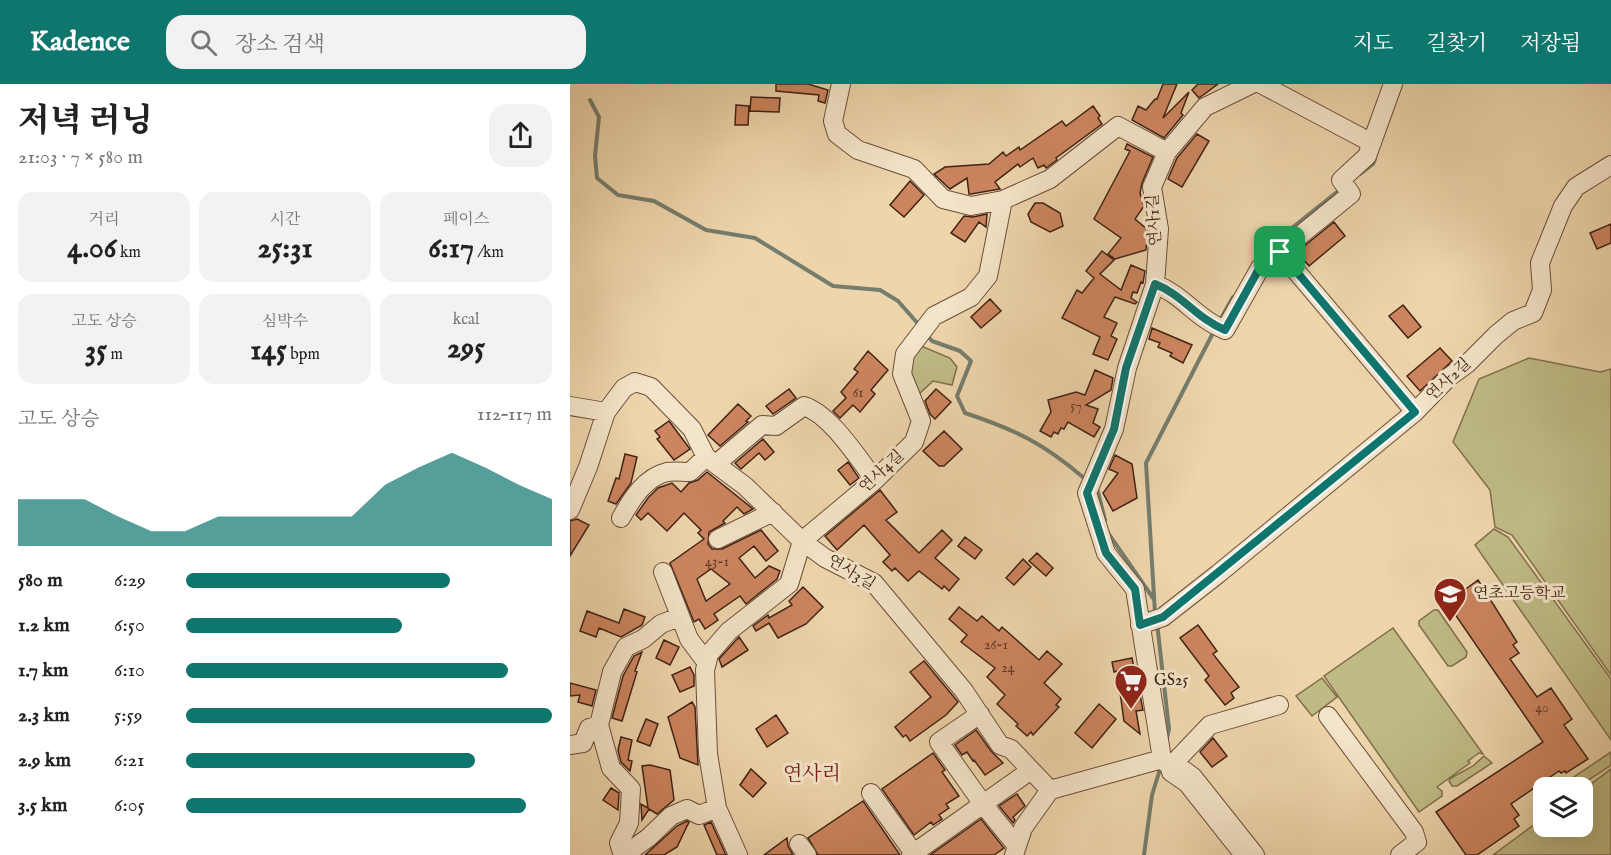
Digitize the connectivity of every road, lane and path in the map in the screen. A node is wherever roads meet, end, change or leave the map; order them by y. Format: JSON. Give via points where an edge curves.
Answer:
{"nodes":[{"id":1,"x":841,"y":84,"type":"edge"},
{"id":2,"x":1252,"y":84,"type":"edge"},
{"id":3,"x":1261,"y":84,"type":"edge"},
{"id":4,"x":1393,"y":84,"type":"edge"},
{"id":5,"x":1372,"y":143,"type":"junction"},
{"id":6,"x":1167,"y":152,"type":"junction"},
{"id":7,"x":1611,"y":165,"type":"edge"},
{"id":8,"x":1004,"y":200,"type":"junction"},
{"id":9,"x":1280,"y":252,"type":"junction"},
{"id":10,"x":1155,"y":284,"type":"junction"},
{"id":11,"x":570,"y":406,"type":"edge"},
{"id":12,"x":606,"y":412,"type":"junction"},
{"id":13,"x":1415,"y":412,"type":"junction"},
{"id":14,"x":711,"y":460,"type":"junction"},
{"id":15,"x":875,"y":480,"type":"junction"},
{"id":16,"x":570,"y":510,"type":"edge"},
{"id":17,"x":773,"y":512,"type":"junction"},
{"id":18,"x":621,"y":518,"type":"dead end"},
{"id":19,"x":718,"y":539,"type":"dead end"},
{"id":20,"x":802,"y":541,"type":"junction"},
{"id":21,"x":663,"y":572,"type":"dead end"},
{"id":22,"x":679,"y":617,"type":"junction"},
{"id":23,"x":1140,"y":625,"type":"junction"},
{"id":24,"x":707,"y":663,"type":"junction"},
{"id":25,"x":1279,"y":705,"type":"dead end"},
{"id":26,"x":980,"y":714,"type":"junction"},
{"id":27,"x":1328,"y":716,"type":"dead end"},
{"id":28,"x":599,"y":725,"type":"junction"},
{"id":29,"x":570,"y":746,"type":"edge"},
{"id":30,"x":1164,"y":757,"type":"junction"},
{"id":31,"x":1031,"y":770,"type":"junction"},
{"id":32,"x":1050,"y":790,"type":"junction"},
{"id":33,"x":871,"y":793,"type":"dead end"},
{"id":34,"x":983,"y":804,"type":"junction"},
{"id":35,"x":717,"y":808,"type":"junction"},
{"id":36,"x":1016,"y":850,"type":"edge"},
{"id":37,"x":914,"y":854,"type":"edge"},
{"id":38,"x":624,"y":855,"type":"edge"},
{"id":39,"x":738,"y":855,"type":"edge"},
{"id":40,"x":1244,"y":855,"type":"edge"},
{"id":41,"x":1255,"y":855,"type":"edge"},
{"id":42,"x":1401,"y":855,"type":"edge"}],
"edges":[{"from":1,"to":8,"type":"street","via":[[833,121],[837,134],[858,150],[914,169],[943,199],[971,206]]},
{"from":2,"to":6,"type":"street","name":"연사1길","via":[[1205,107]]},
{"from":3,"to":5,"type":"street"},
{"from":4,"to":5,"type":"street"},
{"from":5,"to":9,"type":"street","via":[[1346,187]]},
{"from":6,"to":8,"type":"street","via":[[1118,126],[1050,179]]},
{"from":6,"to":10,"type":"street","name":"연사1길","via":[[1152,187],[1159,229]]},
{"from":7,"to":13,"type":"street","name":"연사2길","via":[[1576,187],[1563,206],[1540,263],[1542,290],[1533,313],[1496,334]]},
{"from":8,"to":15,"type":"street","name":"연사4길","via":[[988,276],[971,297],[934,316],[905,354],[902,374],[921,421],[914,442]]},
{"from":9,"to":10,"type":"street","via":[[1260,267],[1225,330],[1208,323],[1170,290]]},
{"from":9,"to":13,"type":"street"},
{"from":10,"to":23,"type":"street","name":"연사1길","via":[[1126,368],[1114,429],[1087,493],[1106,553],[1135,589]]},
{"from":11,"to":12,"type":"street"},
{"from":12,"to":14,"type":"street","name":"연사3길","via":[[624,388],[635,382],[651,387],[692,429]]},
{"from":12,"to":16,"type":"street","name":"연사3길"},
{"from":13,"to":23,"type":"street","name":"연사2길","via":[[1163,617]]},
{"from":14,"to":15,"type":"street","via":[[762,425],[776,426],[804,406],[815,410],[843,438]]},
{"from":14,"to":17,"type":"street","name":"연사3길"},
{"from":14,"to":18,"type":"street","via":[[690,472],[665,472],[634,494]]},
{"from":15,"to":20,"type":"street","name":"연사4길"},
{"from":17,"to":19,"type":"street"},
{"from":17,"to":20,"type":"street","name":"연사3길"},
{"from":20,"to":24,"type":"street","via":[[789,584],[729,632],[709,654]]},
{"from":20,"to":26,"type":"street","name":"연사3길","via":[[825,558],[874,583]]},
{"from":21,"to":22,"type":"street"},
{"from":22,"to":24,"type":"street"},
{"from":22,"to":28,"type":"street","via":[[626,647],[612,672]]},
{"from":23,"to":30,"type":"street","name":"연사1길"},
{"from":24,"to":35,"type":"street","via":[[708,754]]},
{"from":25,"to":30,"type":"street","via":[[1210,725]]},
{"from":26,"to":31,"type":"street","name":"연사3길","via":[[1000,745],[1011,749]]},
{"from":26,"to":34,"type":"street","via":[[939,741]]},
{"from":27,"to":42,"type":"street","via":[[1414,832],[1417,842]]},
{"from":28,"to":29,"type":"street","via":[[589,728],[583,743]]},
{"from":28,"to":38,"type":"street","via":[[610,768],[631,789],[628,823],[619,843]]},
{"from":30,"to":32,"type":"street"},
{"from":30,"to":40,"type":"street","via":[[1171,772],[1186,783]]},
{"from":30,"to":41,"type":"street","via":[[1193,777]]},
{"from":31,"to":32,"type":"street","name":"연사3길"},
{"from":31,"to":34,"type":"street"},
{"from":32,"to":36,"type":"street","via":[[1023,828]]},
{"from":33,"to":37,"type":"street"},
{"from":34,"to":36,"type":"street"},
{"from":34,"to":37,"type":"street"},
{"from":35,"to":38,"type":"street","via":[[699,815],[687,808],[671,816]]},
{"from":35,"to":39,"type":"street"}]}
